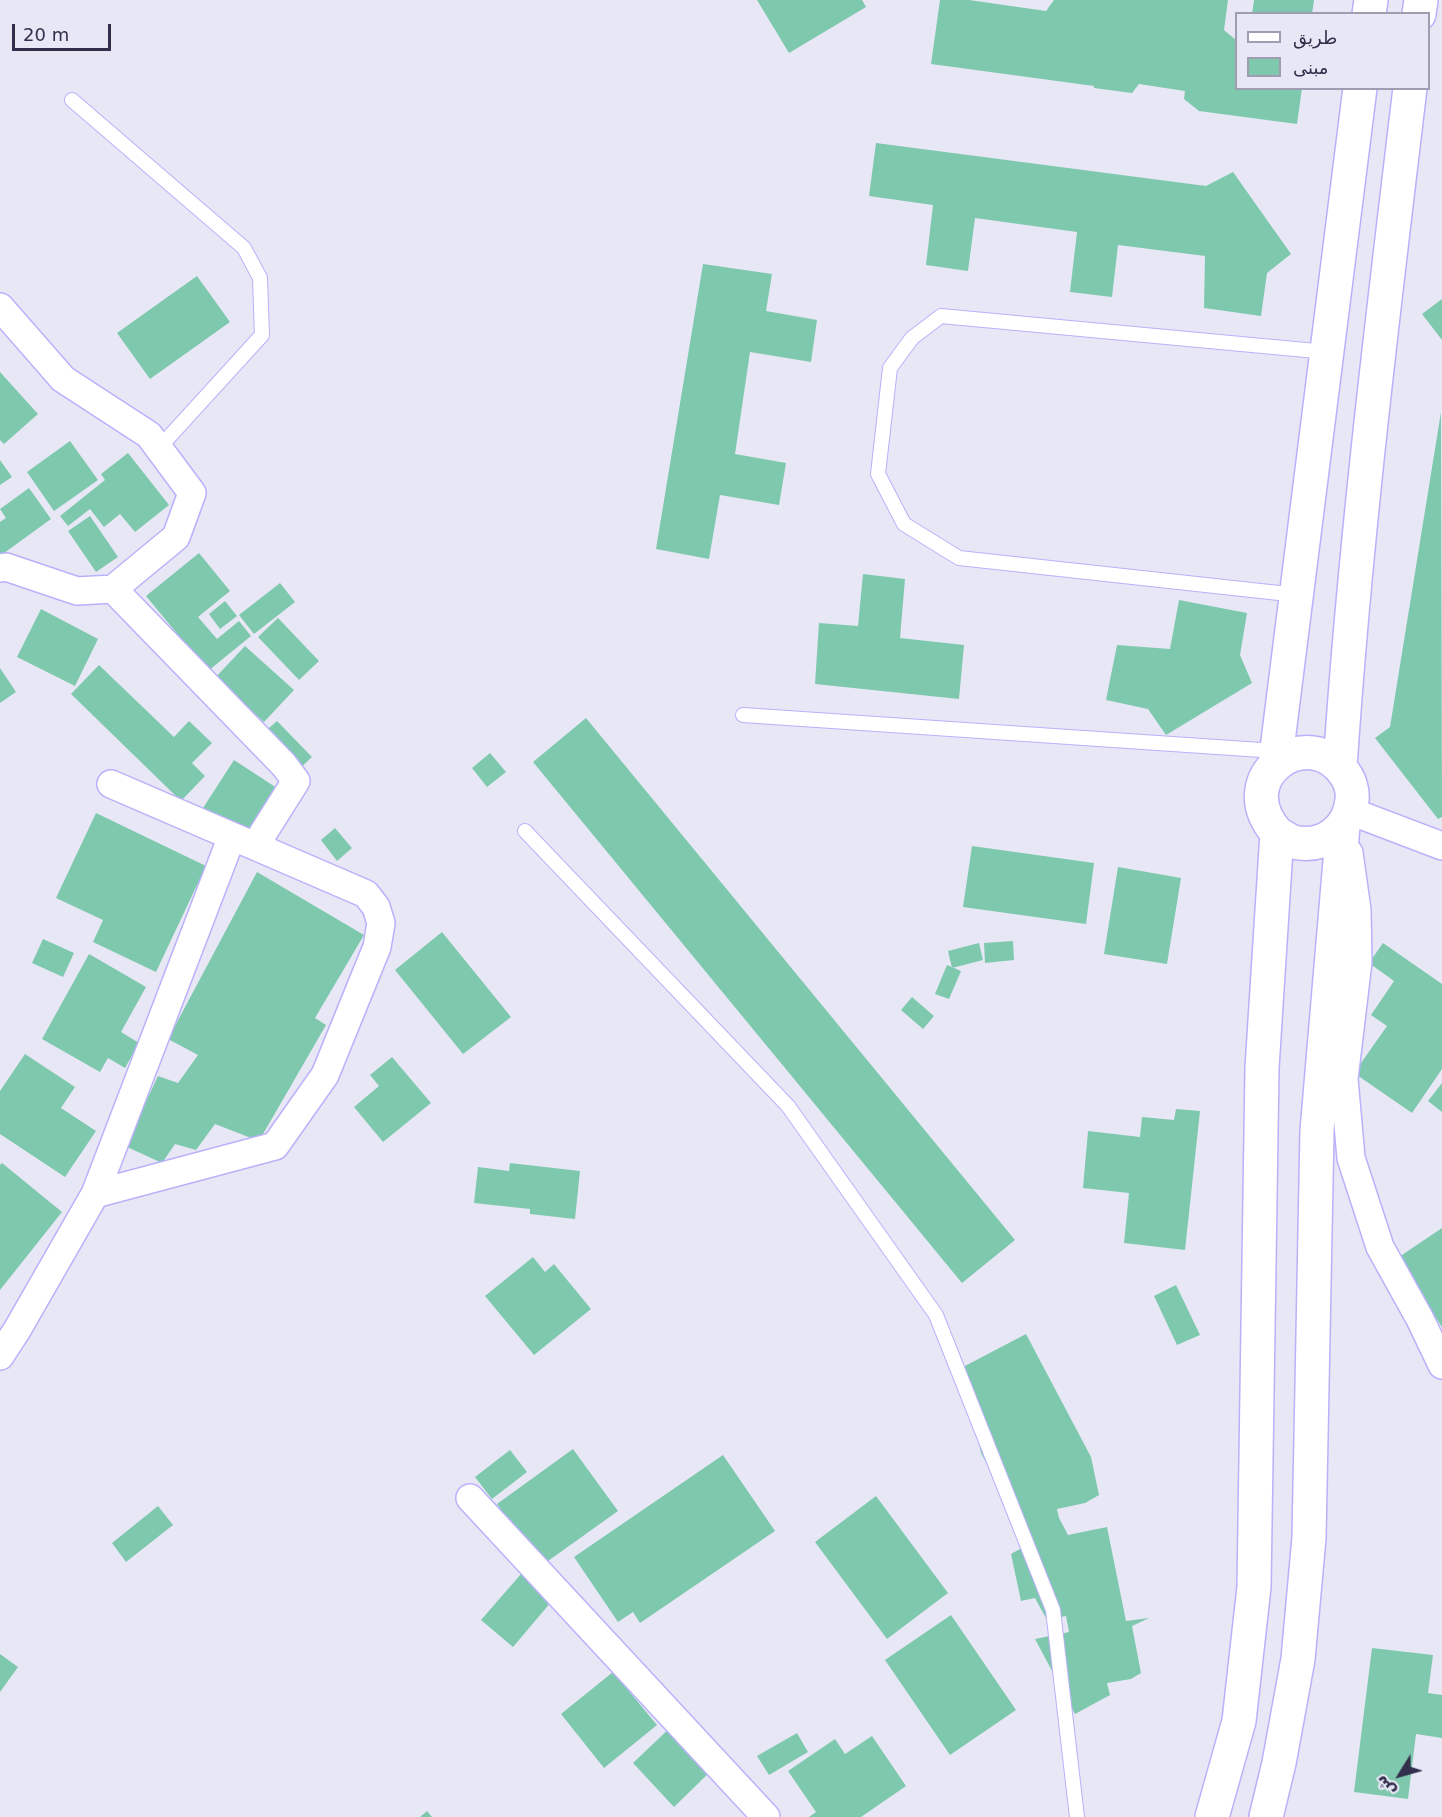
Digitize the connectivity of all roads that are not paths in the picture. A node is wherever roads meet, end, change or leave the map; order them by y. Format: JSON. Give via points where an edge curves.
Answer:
{"nodes":[{"id":1,"x":1360,"y":90,"type":"edge"},
{"id":2,"x":1410,"y":90,"type":"edge"},
{"id":3,"x":72,"y":100,"type":"dead end"},
{"id":4,"x":0,"y":307,"type":"edge"},
{"id":5,"x":1327,"y":352,"type":"junction"},
{"id":6,"x":159,"y":448,"type":"junction"},
{"id":7,"x":0,"y":568,"type":"edge"},
{"id":8,"x":113,"y":589,"type":"junction"},
{"id":9,"x":1297,"y":595,"type":"junction"},
{"id":10,"x":743,"y":715,"type":"dead end"},
{"id":11,"x":1276,"y":758,"type":"junction"},
{"id":12,"x":1340,"y":766,"type":"junction"},
{"id":13,"x":111,"y":784,"type":"dead end"},
{"id":14,"x":1346,"y":820,"type":"junction"},
{"id":15,"x":525,"y":831,"type":"dead end"},
{"id":16,"x":1277,"y":833,"type":"junction"},
{"id":17,"x":244,"y":841,"type":"junction"},
{"id":18,"x":1442,"y":846,"type":"edge"},
{"id":19,"x":95,"y":1194,"type":"junction"},
{"id":20,"x":9,"y":1322,"type":"edge"},
{"id":21,"x":0,"y":1356,"type":"edge"},
{"id":22,"x":1442,"y":1365,"type":"edge"},
{"id":23,"x":470,"y":1498,"type":"dead end"},
{"id":24,"x":766,"y":1817,"type":"edge"},
{"id":25,"x":1077,"y":1817,"type":"edge"},
{"id":26,"x":1212,"y":1817,"type":"edge"},
{"id":27,"x":1266,"y":1817,"type":"edge"}],
"edges":[{"from":1,"to":5,"type":"main road"},
{"from":2,"to":12,"type":"main road","via":[[1375,384]]},
{"from":3,"to":6,"type":"lane","via":[[243,248],[260,278],[262,335]]},
{"from":4,"to":6,"type":"street","via":[[63,379],[149,435]]},
{"from":5,"to":9,"type":"main road"},
{"from":5,"to":9,"type":"lane","via":[[941,316],[912,338],[890,368],[878,474],[904,524],[959,558]]},
{"from":6,"to":8,"type":"street","via":[[192,493],[176,537]]},
{"from":7,"to":8,"type":"street","via":[[77,591]]},
{"from":8,"to":17,"type":"street","via":[[296,781]]},
{"from":9,"to":11,"type":"main road"},
{"from":10,"to":11,"type":"lane"},
{"from":11,"to":12,"type":"main road","via":[[1311,752]]},
{"from":11,"to":16,"type":"main road","via":[[1261,797],[1267,821]]},
{"from":12,"to":14,"type":"main road","via":[[1353,796]]},
{"from":13,"to":17,"type":"street"},
{"from":14,"to":16,"type":"main road","via":[[1325,840],[1310,844],[1291,841]]},
{"from":14,"to":18,"type":"street"},
{"from":14,"to":22,"type":"street","via":[[1358,952],[1344,1079],[1351,1158],[1380,1247]]},
{"from":14,"to":27,"type":"main road","via":[[1317,1131],[1309,1538],[1298,1659]]},
{"from":15,"to":25,"type":"lane","via":[[788,1106],[936,1315],[1053,1610]]},
{"from":16,"to":26,"type":"main road","via":[[1262,1068],[1254,1587],[1239,1721]]},
{"from":17,"to":19,"type":"street"},
{"from":17,"to":19,"type":"street","via":[[366,894],[376,907],[381,923],[377,947],[325,1075],[275,1146]]},
{"from":19,"to":20,"type":"street"},
{"from":20,"to":21,"type":"street"},
{"from":23,"to":24,"type":"street"}]}
